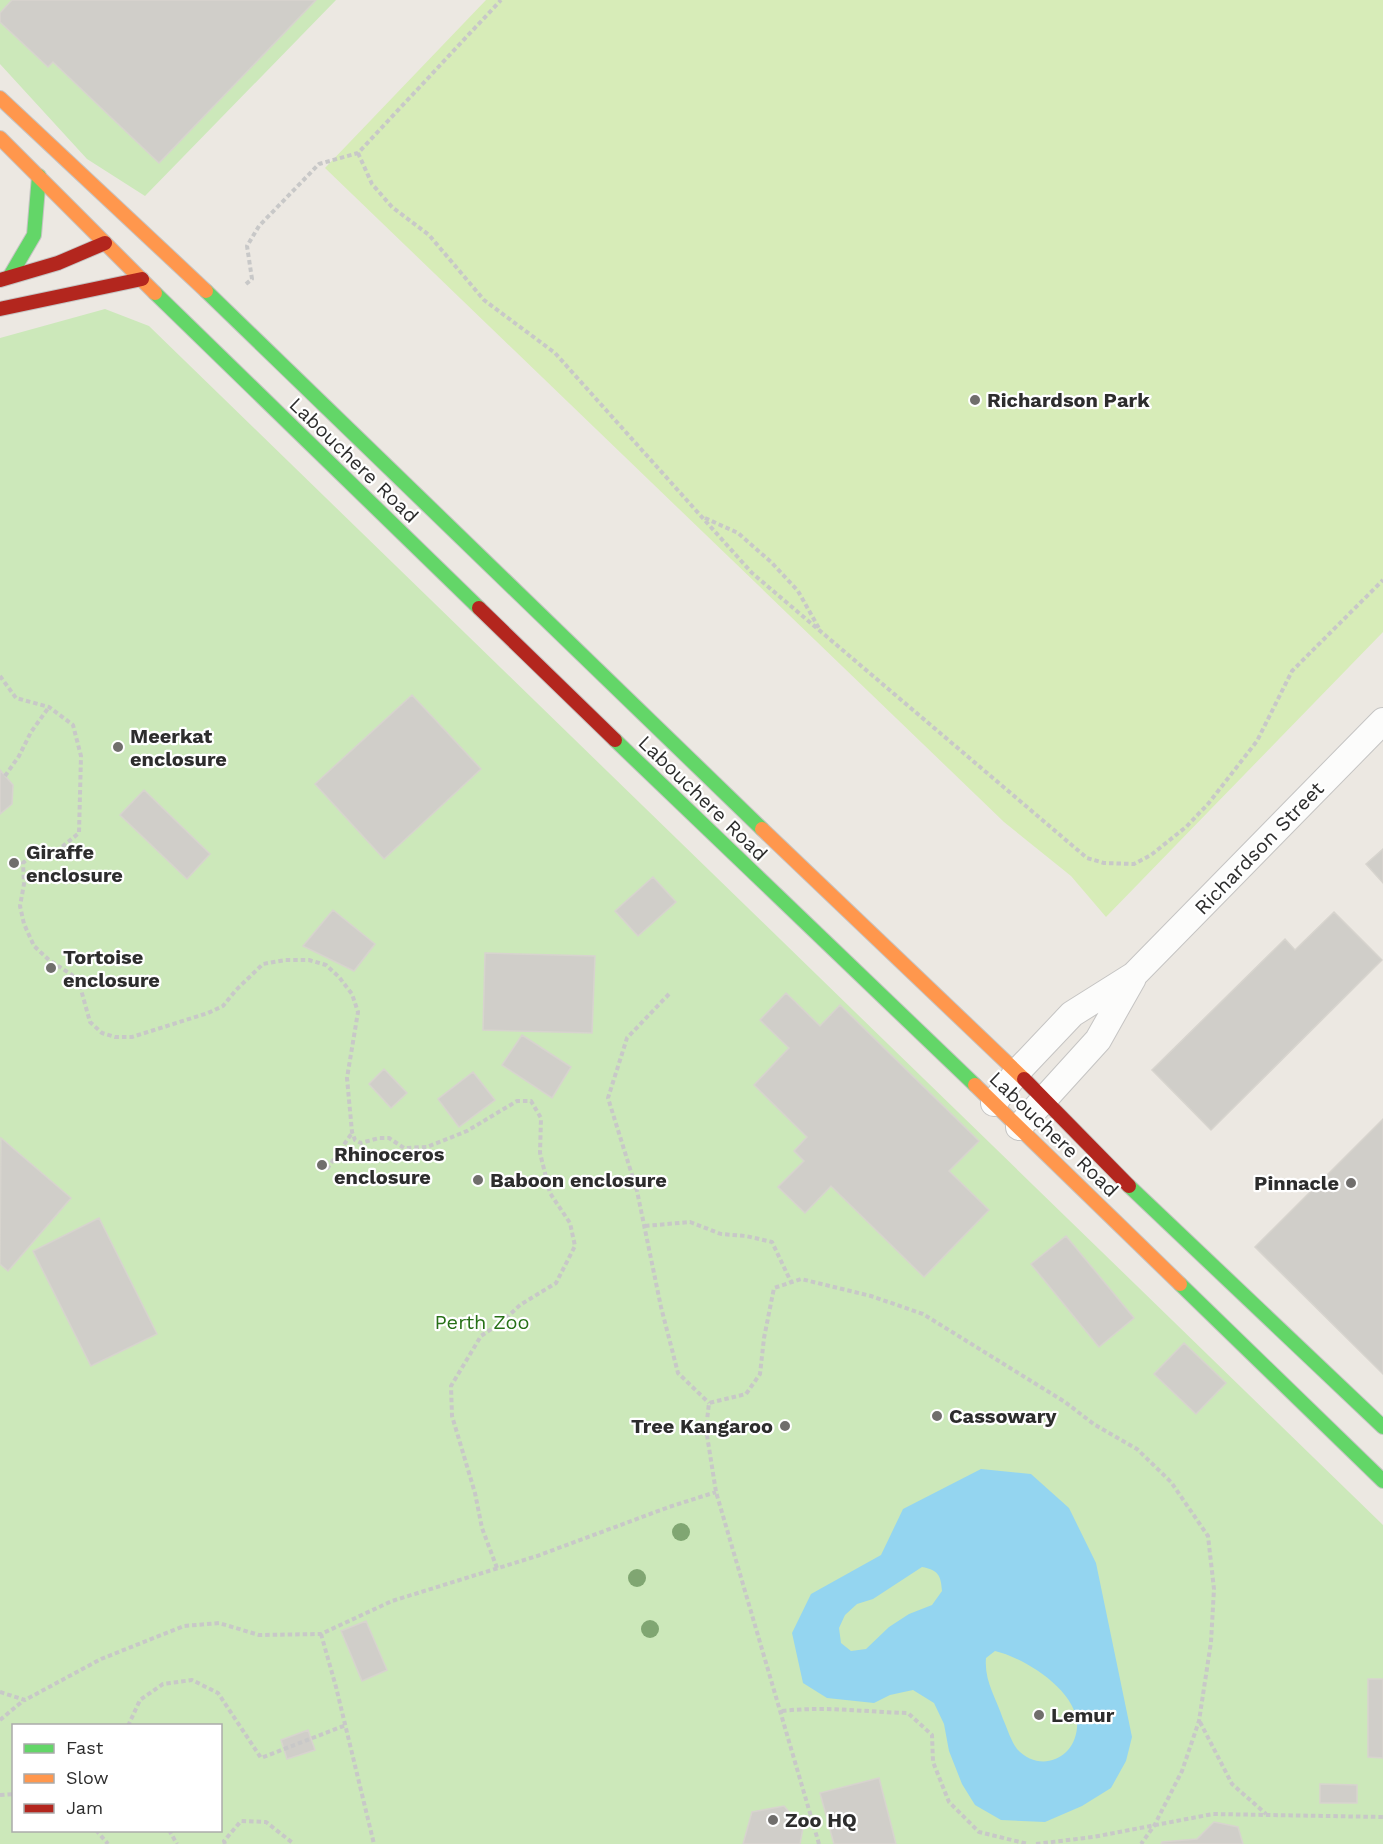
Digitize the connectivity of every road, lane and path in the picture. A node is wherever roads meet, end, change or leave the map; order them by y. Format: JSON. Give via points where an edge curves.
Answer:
{"nodes":[{"id":1,"x":501,"y":0,"type":"edge"},
{"id":2,"x":0,"y":98,"type":"edge"},
{"id":3,"x":0,"y":138,"type":"edge"},
{"id":4,"x":358,"y":153,"type":"junction"},
{"id":5,"x":39,"y":176,"type":"junction"},
{"id":6,"x":105,"y":243,"type":"junction"},
{"id":7,"x":5,"y":278,"type":"edge"},
{"id":8,"x":142,"y":279,"type":"junction"},
{"id":9,"x":221,"y":305,"type":"junction"},
{"id":10,"x":0,"y":309,"type":"edge"},
{"id":11,"x":702,"y":517,"type":"junction"},
{"id":12,"x":1383,"y":580,"type":"edge"},
{"id":13,"x":823,"y":634,"type":"junction"},
{"id":14,"x":0,"y":676,"type":"edge"},
{"id":15,"x":49,"y":707,"type":"junction"},
{"id":16,"x":1383,"y":721,"type":"edge"},
{"id":17,"x":5,"y":776,"type":"dead end"},
{"id":18,"x":1134,"y":975,"type":"junction"},
{"id":19,"x":669,"y":994,"type":"dead end"},
{"id":20,"x":1017,"y":1072,"type":"junction"},
{"id":21,"x":1045,"y":1099,"type":"junction"},
{"id":22,"x":994,"y":1103,"type":"junction"},
{"id":23,"x":1019,"y":1127,"type":"junction"},
{"id":24,"x":352,"y":1132,"type":"junction"},
{"id":25,"x":327,"y":1169,"type":"dead end"},
{"id":26,"x":645,"y":1226,"type":"junction"},
{"id":27,"x":790,"y":1282,"type":"junction"},
{"id":28,"x":709,"y":1403,"type":"junction"},
{"id":29,"x":1383,"y":1427,"type":"edge"},
{"id":30,"x":1383,"y":1481,"type":"edge"},
{"id":31,"x":716,"y":1492,"type":"junction"},
{"id":32,"x":497,"y":1568,"type":"junction"},
{"id":33,"x":321,"y":1634,"type":"junction"},
{"id":34,"x":0,"y":1692,"type":"edge"},
{"id":35,"x":25,"y":1700,"type":"junction"},
{"id":36,"x":782,"y":1711,"type":"junction"},
{"id":37,"x":0,"y":1720,"type":"edge"},
{"id":38,"x":1199,"y":1721,"type":"junction"},
{"id":39,"x":128,"y":1724,"type":"edge"},
{"id":40,"x":346,"y":1725,"type":"junction"},
{"id":41,"x":1266,"y":1814,"type":"junction"},
{"id":42,"x":1383,"y":1817,"type":"edge"},
{"id":43,"x":1154,"y":1826,"type":"junction"},
{"id":44,"x":98,"y":1832,"type":"edge"},
{"id":45,"x":108,"y":1844,"type":"edge"},
{"id":46,"x":225,"y":1844,"type":"edge"},
{"id":47,"x":294,"y":1844,"type":"edge"},
{"id":48,"x":374,"y":1844,"type":"edge"},
{"id":49,"x":819,"y":1844,"type":"edge"},
{"id":50,"x":1028,"y":1844,"type":"edge"},
{"id":51,"x":1035,"y":1844,"type":"edge"},
{"id":52,"x":1141,"y":1844,"type":"edge"}],
"edges":[{"from":1,"to":4,"type":"path"},
{"from":2,"to":9,"type":"main road","name":"Labouchere Road"},
{"from":3,"to":5,"type":"main road","name":"Labouchere Road"},
{"from":4,"to":9,"type":"path","via":[[319,164],[259,226],[247,246],[252,279]]},
{"from":4,"to":11,"type":"path","via":[[372,184],[392,207],[429,235],[484,300],[555,353]]},
{"from":5,"to":6,"type":"main road","name":"Labouchere Road"},
{"from":5,"to":7,"type":"main road","via":[[34,235]]},
{"from":6,"to":7,"type":"main road","via":[[58,263]]},
{"from":6,"to":8,"type":"main road","name":"Labouchere Road"},
{"from":8,"to":10,"type":"main road"},
{"from":8,"to":22,"type":"main road","name":"Labouchere Road"},
{"from":9,"to":20,"type":"main road","name":"Labouchere Road"},
{"from":11,"to":13,"type":"path","via":[[752,573]]},
{"from":11,"to":13,"type":"path","via":[[738,533],[771,562],[798,591]]},
{"from":12,"to":13,"type":"path","via":[[1292,671],[1257,741],[1208,804],[1170,841],[1134,864],[1087,858]]},
{"from":14,"to":15,"type":"path","via":[[16,698]]},
{"from":15,"to":17,"type":"path"},
{"from":15,"to":24,"type":"path","via":[[73,725],[81,756],[80,833],[58,850],[31,856],[23,863],[21,906],[34,946],[72,975],[80,986],[90,1022],[102,1033],[115,1037],[132,1037],[216,1010],[262,964],[309,960],[326,965],[352,993],[358,1012],[347,1078]]},
{"from":16,"to":18,"type":"street","name":"Richardson Street"},
{"from":18,"to":20,"type":"street","name":"Richardson Street","via":[[1072,1014]]},
{"from":18,"to":21,"type":"street","name":"Richardson Street","via":[[1098,1040]]},
{"from":19,"to":26,"type":"path","via":[[627,1038],[608,1098]]},
{"from":20,"to":21,"type":"main road","name":"Labouchere Road"},
{"from":20,"to":22,"type":"street","name":"Richardson Street"},
{"from":21,"to":23,"type":"street","name":"Richardson Street"},
{"from":21,"to":29,"type":"main road","name":"Labouchere Road","via":[[1140,1198]]},
{"from":22,"to":23,"type":"main road","name":"Labouchere Road"},
{"from":23,"to":30,"type":"main road","name":"Labouchere Road"},
{"from":24,"to":25,"type":"path"},
{"from":24,"to":32,"type":"path","via":[[361,1143],[389,1137],[404,1148],[417,1149],[467,1131],[517,1101],[531,1101],[541,1118],[540,1153],[550,1193],[570,1223],[575,1246],[556,1283],[481,1336],[451,1386],[452,1416],[482,1528]]},
{"from":26,"to":27,"type":"path","via":[[690,1222],[721,1234],[772,1242]]},
{"from":26,"to":28,"type":"path","via":[[678,1373]]},
{"from":27,"to":28,"type":"path","via":[[774,1288],[760,1374],[746,1394]]},
{"from":27,"to":38,"type":"path","via":[[801,1279],[923,1314],[1137,1449],[1172,1482],[1208,1536],[1214,1589],[1211,1642]]},
{"from":28,"to":31,"type":"path","via":[[706,1429]]},
{"from":31,"to":32,"type":"path"},
{"from":31,"to":36,"type":"path"},
{"from":32,"to":33,"type":"path","via":[[392,1601]]},
{"from":33,"to":35,"type":"path","via":[[259,1635],[219,1623],[184,1626],[101,1659]]},
{"from":33,"to":40,"type":"path"},
{"from":34,"to":35,"type":"path"},
{"from":35,"to":37,"type":"path"},
{"from":36,"to":49,"type":"path"},
{"from":36,"to":50,"type":"path","via":[[839,1708],[908,1713],[932,1735],[933,1762],[949,1802],[979,1832]]},
{"from":38,"to":41,"type":"path","via":[[1232,1785]]},
{"from":38,"to":43,"type":"path","via":[[1182,1771]]},
{"from":39,"to":40,"type":"path","via":[[140,1700],[163,1684],[192,1680],[218,1693],[261,1758]]},
{"from":40,"to":48,"type":"path"},
{"from":41,"to":42,"type":"path"},
{"from":41,"to":43,"type":"path","via":[[1213,1814]]},
{"from":43,"to":51,"type":"path"},
{"from":43,"to":52,"type":"path"},
{"from":44,"to":45,"type":"path"},
{"from":46,"to":47,"type":"path","via":[[241,1821],[266,1822]]}]}
